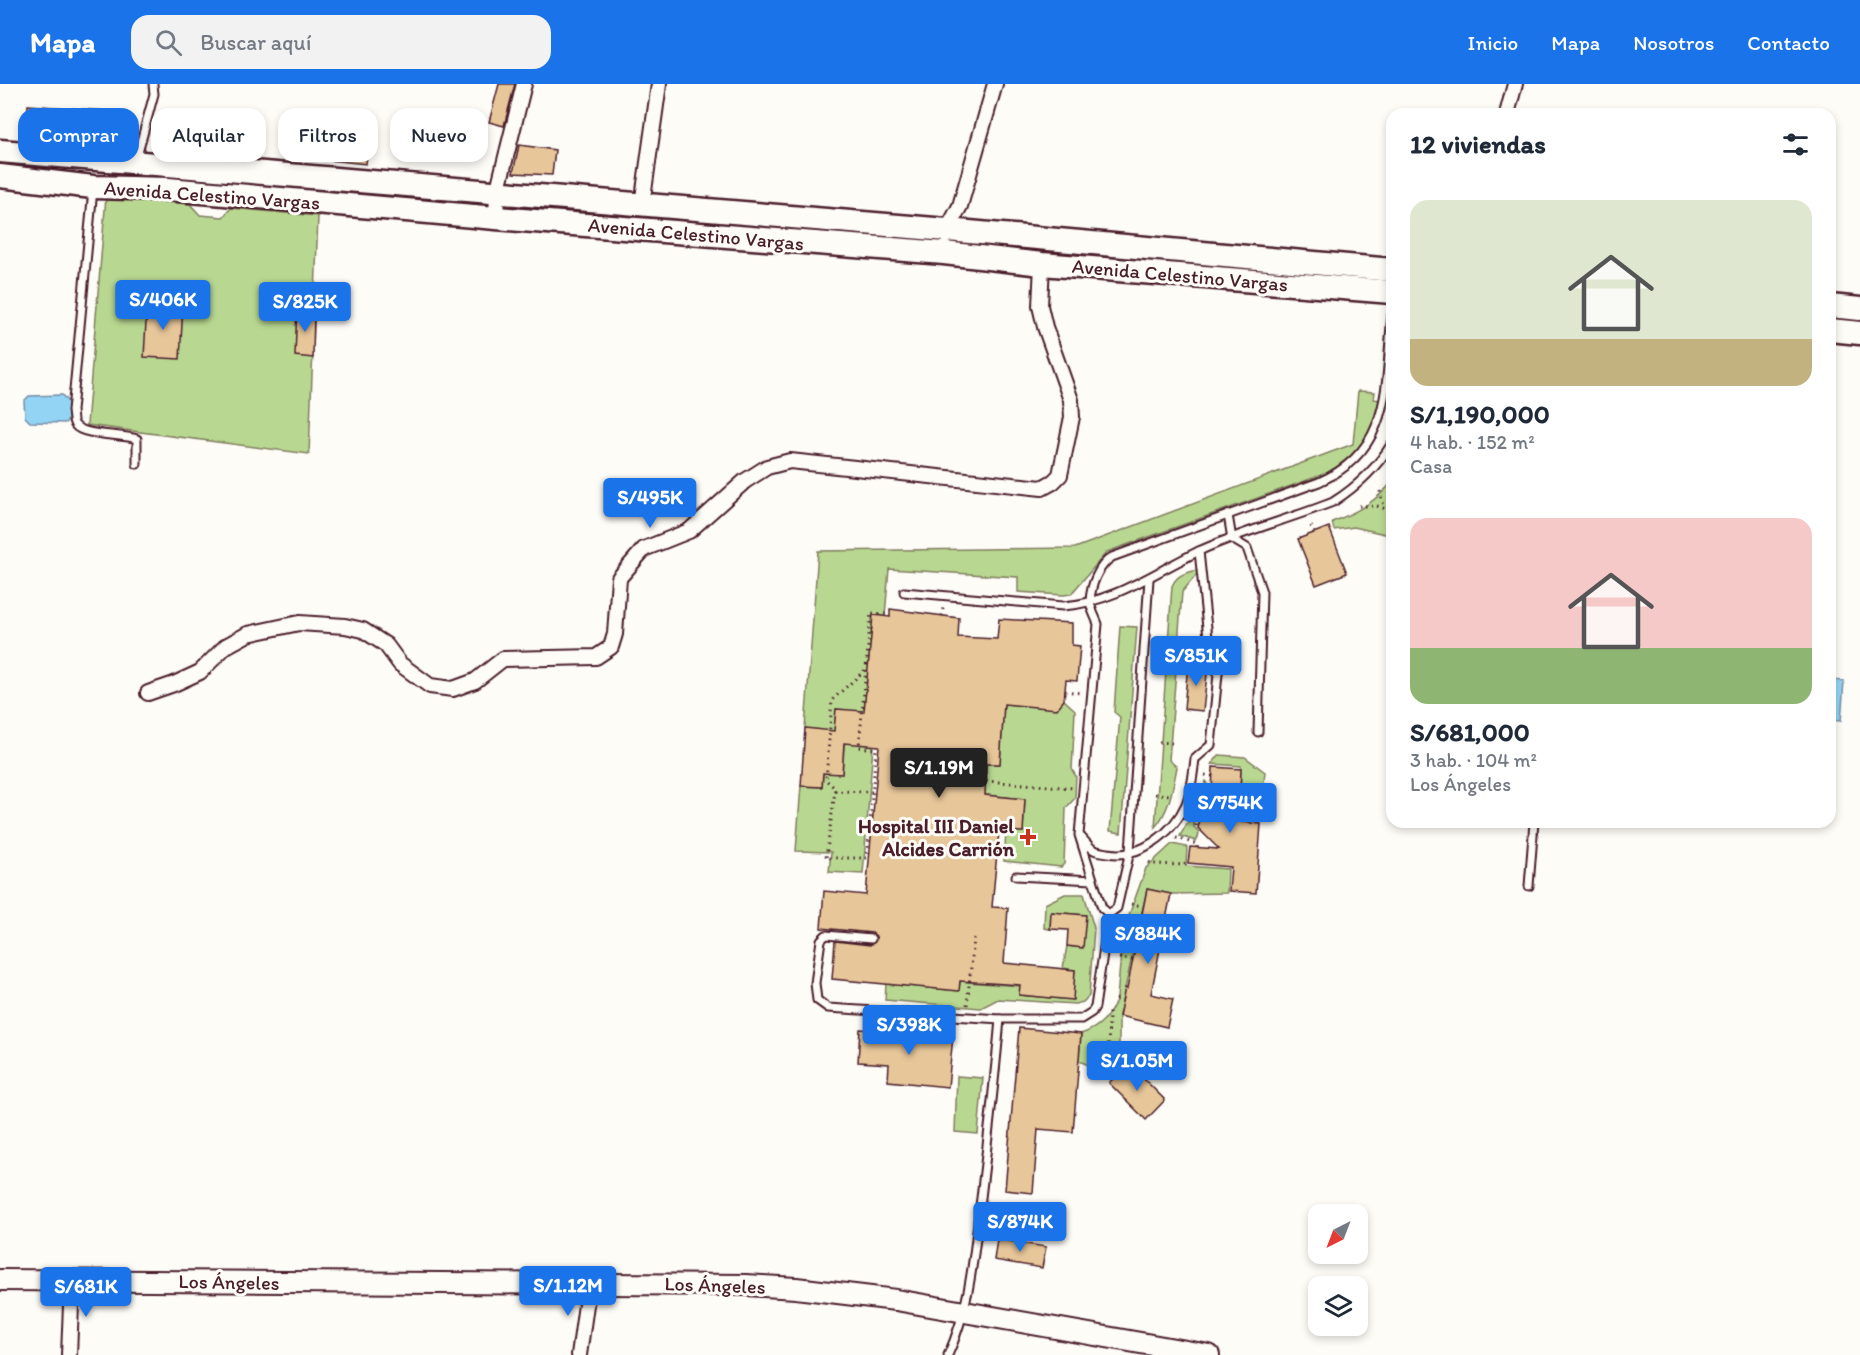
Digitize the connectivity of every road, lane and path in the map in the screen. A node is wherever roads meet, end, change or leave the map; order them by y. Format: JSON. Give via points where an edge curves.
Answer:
{"nodes":[{"id":1,"x":153,"y":84,"type":"edge"},
{"id":2,"x":524,"y":84,"type":"edge"},
{"id":3,"x":659,"y":84,"type":"edge"},
{"id":4,"x":995,"y":84,"type":"edge"},
{"id":5,"x":1515,"y":84,"type":"edge"},
{"id":6,"x":1509,"y":108,"type":"edge"},
{"id":7,"x":139,"y":151,"type":"edge"},
{"id":8,"x":0,"y":152,"type":"edge"},
{"id":9,"x":18,"y":153,"type":"edge"},
{"id":10,"x":136,"y":162,"type":"edge"},
{"id":11,"x":215,"y":170,"type":"junction"},
{"id":12,"x":0,"y":176,"type":"edge"},
{"id":13,"x":394,"y":183,"type":"junction"},
{"id":14,"x":93,"y":187,"type":"junction"},
{"id":15,"x":215,"y":193,"type":"junction"},
{"id":16,"x":496,"y":193,"type":"junction"},
{"id":17,"x":642,"y":205,"type":"junction"},
{"id":18,"x":670,"y":207,"type":"junction"},
{"id":19,"x":392,"y":208,"type":"junction"},
{"id":20,"x":496,"y":218,"type":"junction"},
{"id":21,"x":799,"y":218,"type":"junction"},
{"id":22,"x":947,"y":230,"type":"junction"},
{"id":23,"x":667,"y":231,"type":"junction"},
{"id":24,"x":797,"y":242,"type":"junction"},
{"id":25,"x":944,"y":253,"type":"junction"},
{"id":26,"x":1223,"y":256,"type":"junction"},
{"id":27,"x":1042,"y":264,"type":"junction"},
{"id":28,"x":1386,"y":270,"type":"edge"},
{"id":29,"x":1223,"y":279,"type":"junction"},
{"id":30,"x":1386,"y":292,"type":"edge"},
{"id":31,"x":1836,"y":307,"type":"edge"},
{"id":32,"x":1860,"y":309,"type":"edge"},
{"id":33,"x":1836,"y":331,"type":"edge"},
{"id":34,"x":1860,"y":333,"type":"edge"},
{"id":35,"x":1386,"y":373,"type":"edge"},
{"id":36,"x":1386,"y":454,"type":"edge"},
{"id":37,"x":137,"y":464,"type":"dead end"},
{"id":38,"x":1380,"y":490,"type":"dead end"},
{"id":39,"x":1359,"y":506,"type":"dead end"},
{"id":40,"x":1386,"y":507,"type":"joint"},
{"id":41,"x":1228,"y":515,"type":"junction"},
{"id":42,"x":1311,"y":526,"type":"dead end"},
{"id":43,"x":1314,"y":533,"type":"dead end"},
{"id":44,"x":1232,"y":539,"type":"junction"},
{"id":45,"x":1199,"y":551,"type":"junction"},
{"id":46,"x":1149,"y":579,"type":"junction"},
{"id":47,"x":904,"y":592,"type":"dead end"},
{"id":48,"x":1090,"y":602,"type":"junction"},
{"id":49,"x":888,"y":614,"type":"dead end"},
{"id":50,"x":866,"y":669,"type":"junction"},
{"id":51,"x":1065,"y":691,"type":"dead end"},
{"id":52,"x":148,"y":693,"type":"dead end"},
{"id":53,"x":1086,"y":693,"type":"dead end"},
{"id":54,"x":1258,"y":732,"type":"dead end"},
{"id":55,"x":1159,"y":742,"type":"dead end"},
{"id":56,"x":1172,"y":743,"type":"dead end"},
{"id":57,"x":1204,"y":775,"type":"dead end"},
{"id":58,"x":1213,"y":776,"type":"dead end"},
{"id":59,"x":986,"y":781,"type":"dead end"},
{"id":60,"x":1079,"y":788,"type":"dead end"},
{"id":61,"x":835,"y":790,"type":"junction"},
{"id":62,"x":872,"y":792,"type":"junction"},
{"id":63,"x":1155,"y":794,"type":"dead end"},
{"id":64,"x":1173,"y":795,"type":"dead end"},
{"id":65,"x":1197,"y":802,"type":"dead end"},
{"id":66,"x":1203,"y":817,"type":"junction"},
{"id":67,"x":1221,"y":819,"type":"dead end"},
{"id":68,"x":1196,"y":826,"type":"dead end"},
{"id":69,"x":1534,"y":828,"type":"edge"},
{"id":70,"x":1079,"y":835,"type":"junction"},
{"id":71,"x":1175,"y":838,"type":"dead end"},
{"id":72,"x":1197,"y":847,"type":"dead end"},
{"id":73,"x":1130,"y":851,"type":"junction"},
{"id":74,"x":1149,"y":862,"type":"dead end"},
{"id":75,"x":1188,"y":862,"type":"dead end"},
{"id":76,"x":1016,"y":876,"type":"dead end"},
{"id":77,"x":1093,"y":880,"type":"junction"},
{"id":78,"x":1529,"y":886,"type":"dead end"},
{"id":79,"x":1131,"y":904,"type":"dead end"},
{"id":80,"x":1143,"y":906,"type":"dead end"},
{"id":81,"x":1109,"y":914,"type":"junction"},
{"id":82,"x":974,"y":938,"type":"dead end"},
{"id":83,"x":872,"y":939,"type":"dead end"},
{"id":84,"x":1119,"y":958,"type":"dead end"},
{"id":85,"x":1133,"y":960,"type":"dead end"},
{"id":86,"x":1116,"y":999,"type":"dead end"},
{"id":87,"x":1123,"y":1000,"type":"dead end"},
{"id":88,"x":966,"y":1010,"type":"dead end"},
{"id":89,"x":1109,"y":1010,"type":"dead end"},
{"id":90,"x":1000,"y":1019,"type":"junction"},
{"id":91,"x":1108,"y":1062,"type":"dead end"},
{"id":92,"x":0,"y":1280,"type":"edge"},
{"id":93,"x":72,"y":1280,"type":"junction"},
{"id":94,"x":589,"y":1283,"type":"junction"},
{"id":95,"x":964,"y":1313,"type":"junction"},
{"id":96,"x":69,"y":1355,"type":"edge"},
{"id":97,"x":579,"y":1355,"type":"edge"},
{"id":98,"x":948,"y":1355,"type":"edge"},
{"id":99,"x":1209,"y":1355,"type":"edge"}],
"edges":[{"from":1,"to":7,"type":"lane","via":[[154,94]]},
{"from":2,"to":16,"type":"street"},
{"from":3,"to":17,"type":"street"},
{"from":4,"to":22,"type":"street","via":[[960,206]]},
{"from":5,"to":6,"type":"street"},
{"from":8,"to":9,"type":"highway","name":"Avenida Celestino Vargas"},
{"from":10,"to":11,"type":"highway","name":"Avenida Celestino Vargas"},
{"from":11,"to":13,"type":"highway","name":"Avenida Celestino Vargas"},
{"from":11,"to":15,"type":"lane"},
{"from":12,"to":14,"type":"highway","name":"Avenida Celestino Vargas"},
{"from":13,"to":16,"type":"highway","name":"Avenida Celestino Vargas"},
{"from":13,"to":19,"type":"highway"},
{"from":14,"to":15,"type":"highway","name":"Avenida Celestino Vargas"},
{"from":14,"to":37,"type":"lane","via":[[73,424],[86,431],[135,438]]},
{"from":15,"to":19,"type":"highway","name":"Avenida Celestino Vargas"},
{"from":16,"to":17,"type":"highway","name":"Avenida Celestino Vargas"},
{"from":16,"to":20,"type":"street"},
{"from":17,"to":18,"type":"highway","name":"Avenida Celestino Vargas"},
{"from":18,"to":21,"type":"highway","name":"Avenida Celestino Vargas"},
{"from":18,"to":23,"type":"highway"},
{"from":19,"to":20,"type":"highway","name":"Avenida Celestino Vargas"},
{"from":20,"to":23,"type":"highway","name":"Avenida Celestino Vargas"},
{"from":21,"to":22,"type":"highway","name":"Avenida Celestino Vargas"},
{"from":21,"to":24,"type":"highway"},
{"from":22,"to":25,"type":"street"},
{"from":22,"to":26,"type":"highway","name":"Avenida Celestino Vargas"},
{"from":23,"to":24,"type":"highway","name":"Avenida Celestino Vargas"},
{"from":24,"to":25,"type":"highway","name":"Avenida Celestino Vargas"},
{"from":25,"to":27,"type":"highway","name":"Avenida Celestino Vargas"},
{"from":26,"to":28,"type":"highway","name":"Avenida Celestino Vargas"},
{"from":26,"to":29,"type":"highway"},
{"from":27,"to":29,"type":"highway","name":"Avenida Celestino Vargas"},
{"from":27,"to":52,"type":"street","via":[[1040,306],[1071,400],[1072,417],[1060,475],[1042,488],[790,461],[767,467],[689,531],[644,549],[628,565],[619,578],[611,647],[596,657],[503,659],[475,681],[453,689],[430,686],[400,664],[386,645],[363,630],[299,622],[248,634],[226,646],[200,672]]},
{"from":29,"to":30,"type":"highway","name":"Avenida Celestino Vargas"},
{"from":31,"to":32,"type":"highway"},
{"from":33,"to":34,"type":"highway"},
{"from":35,"to":41,"type":"lane","via":[[1382,412],[1361,452],[1334,476]]},
{"from":36,"to":44,"type":"lane","via":[[1369,474],[1333,502]]},
{"from":38,"to":40,"type":"path"},
{"from":39,"to":40,"type":"path"},
{"from":41,"to":44,"type":"lane"},
{"from":41,"to":48,"type":"lane","via":[[1104,562]]},
{"from":42,"to":43,"type":"path"},
{"from":44,"to":45,"type":"lane"},
{"from":44,"to":54,"type":"lane","via":[[1247,548],[1262,592]]},
{"from":45,"to":46,"type":"lane"},
{"from":45,"to":73,"type":"lane","via":[[1209,647],[1219,664],[1211,745],[1195,759],[1185,805],[1172,826],[1157,840]]},
{"from":46,"to":48,"type":"lane"},
{"from":46,"to":73,"type":"lane"},
{"from":47,"to":48,"type":"lane","via":[[1063,606]]},
{"from":48,"to":70,"type":"lane","via":[[1098,624]]},
{"from":49,"to":50,"type":"path","via":[[871,614]]},
{"from":50,"to":61,"type":"path","via":[[832,700],[826,780]]},
{"from":50,"to":62,"type":"path","via":[[859,747],[876,748]]},
{"from":51,"to":53,"type":"path"},
{"from":55,"to":56,"type":"path"},
{"from":57,"to":58,"type":"path"},
{"from":59,"to":60,"type":"path"},
{"from":61,"to":62,"type":"path"},
{"from":61,"to":62,"type":"path","via":[[826,858],[867,858]]},
{"from":63,"to":64,"type":"path"},
{"from":65,"to":66,"type":"path"},
{"from":66,"to":67,"type":"path"},
{"from":66,"to":68,"type":"path","via":[[1197,817]]},
{"from":69,"to":78,"type":"lane"},
{"from":70,"to":73,"type":"lane","via":[[1095,851],[1117,855]]},
{"from":70,"to":77,"type":"lane"},
{"from":71,"to":72,"type":"path"},
{"from":73,"to":81,"type":"lane","via":[[1117,908]]},
{"from":74,"to":75,"type":"path"},
{"from":76,"to":77,"type":"lane"},
{"from":77,"to":81,"type":"lane","via":[[1102,908]]},
{"from":79,"to":80,"type":"path"},
{"from":81,"to":90,"type":"lane","via":[[1092,1012],[1081,1019]]},
{"from":82,"to":88,"type":"path"},
{"from":83,"to":90,"type":"lane","via":[[826,935],[821,940],[814,983],[817,1000],[828,1008]]},
{"from":84,"to":85,"type":"path"},
{"from":86,"to":87,"type":"path"},
{"from":89,"to":91,"type":"path"},
{"from":90,"to":95,"type":"lane","via":[[974,1257]]},
{"from":92,"to":93,"type":"main road","name":"Los Ángeles"},
{"from":93,"to":94,"type":"main road","name":"Los Ángeles"},
{"from":93,"to":96,"type":"street"},
{"from":94,"to":95,"type":"main road","name":"Los Ángeles","via":[[796,1288]]},
{"from":94,"to":97,"type":"street"},
{"from":95,"to":98,"type":"lane"},
{"from":95,"to":99,"type":"main road","name":"Los Ángeles"}]}
